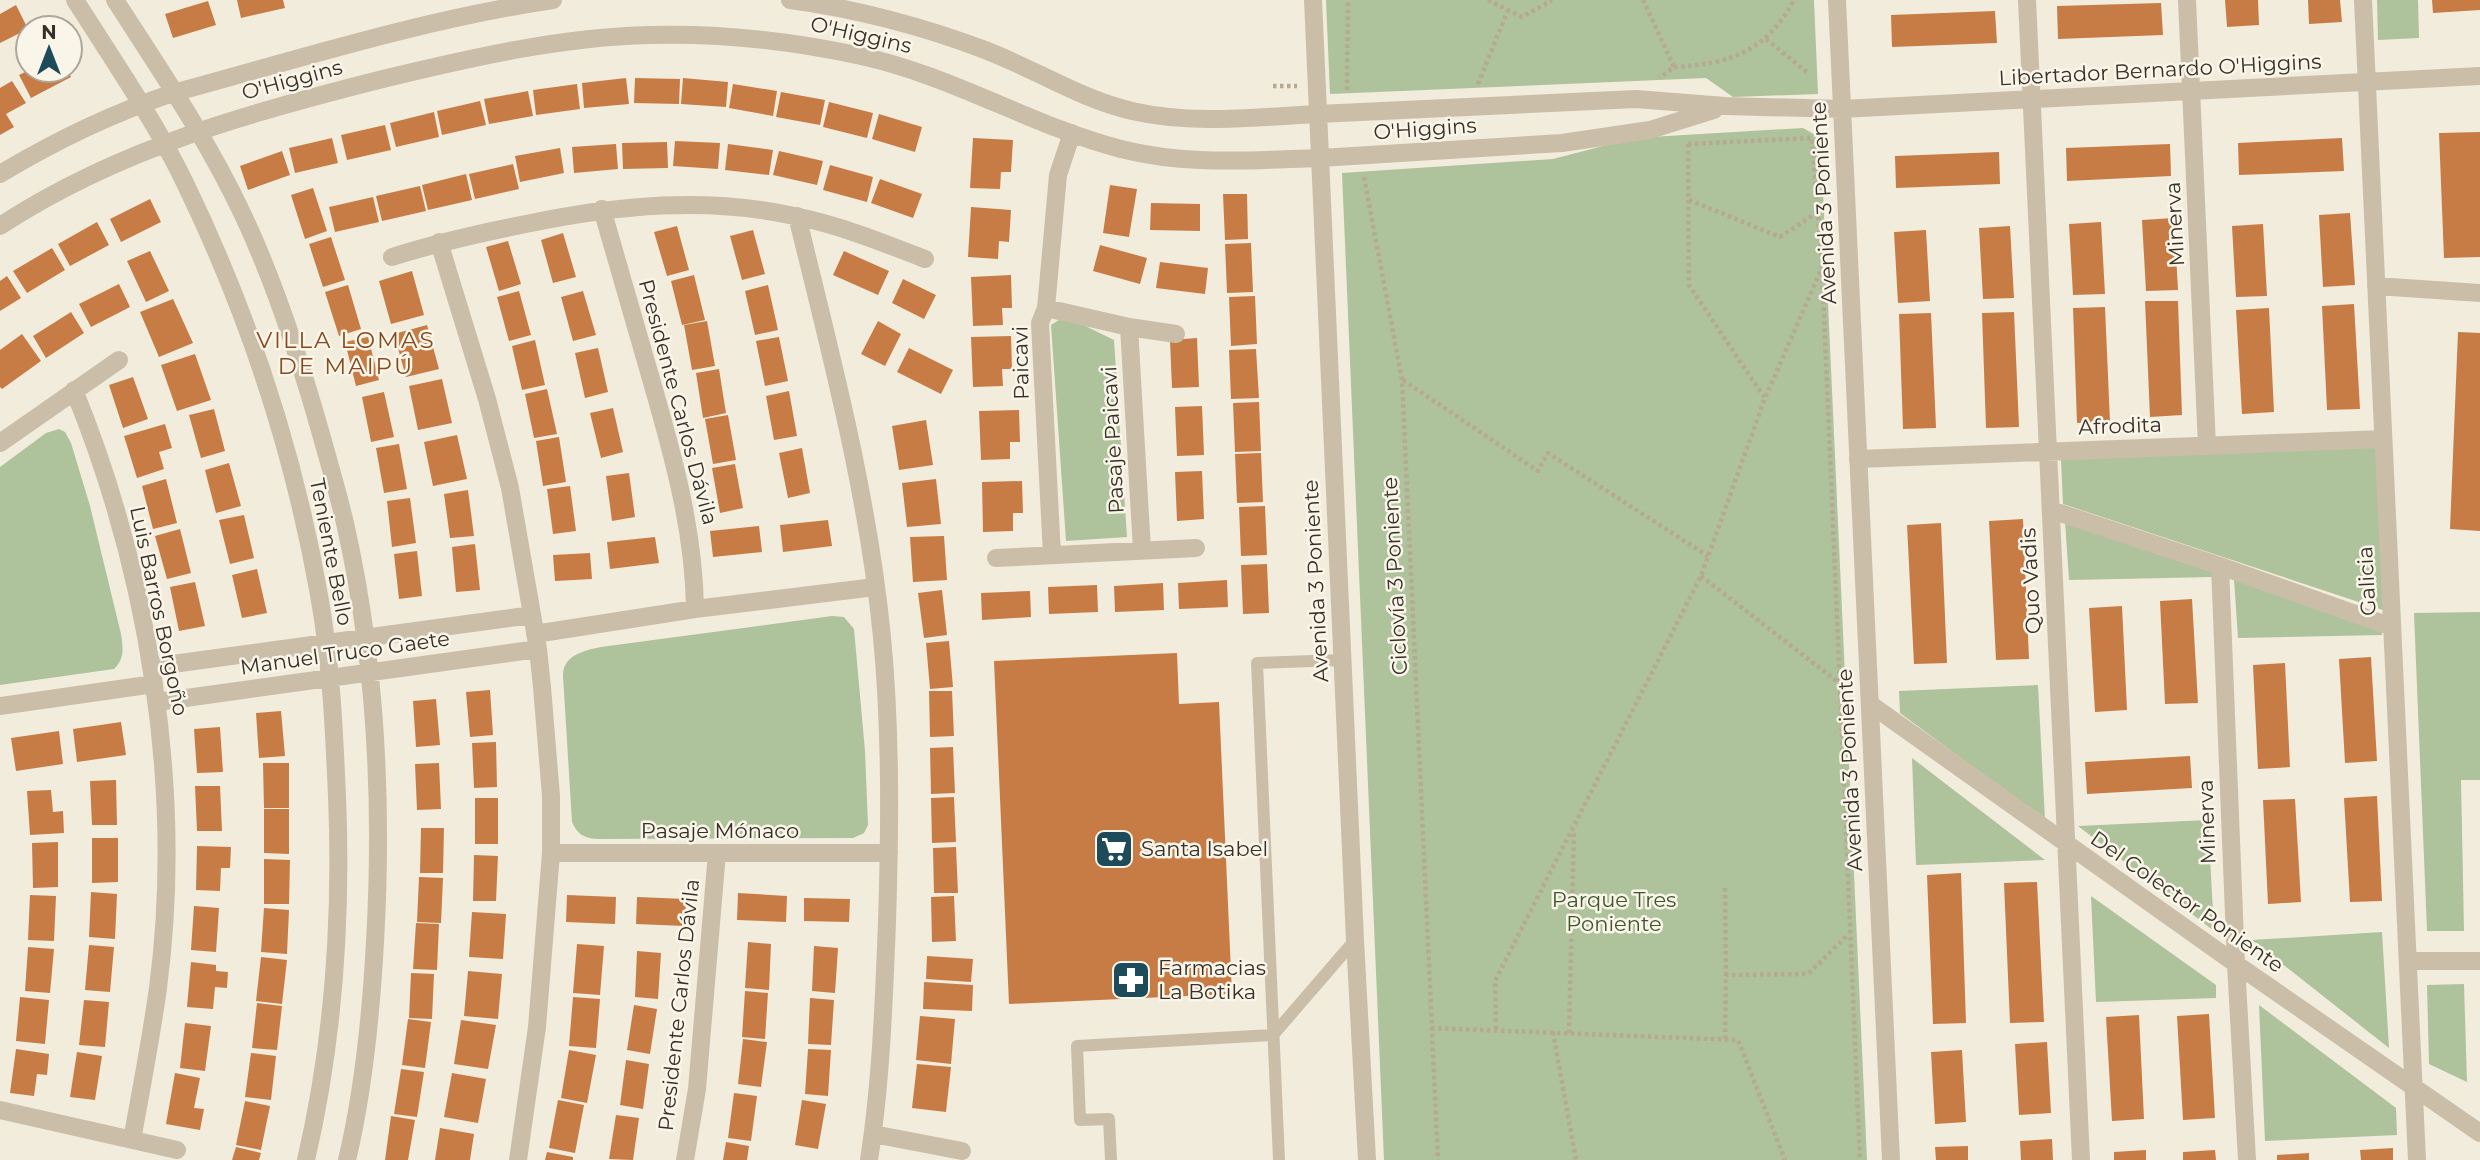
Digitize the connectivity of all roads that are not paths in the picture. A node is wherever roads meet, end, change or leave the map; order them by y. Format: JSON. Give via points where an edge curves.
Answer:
{"nodes":[{"id":1,"x":75,"y":0,"type":"edge"},
{"id":2,"x":115,"y":0,"type":"edge"},
{"id":3,"x":552,"y":0,"type":"edge"},
{"id":4,"x":790,"y":0,"type":"edge"},
{"id":5,"x":1313,"y":0,"type":"edge"},
{"id":6,"x":1837,"y":0,"type":"edge"},
{"id":7,"x":2027,"y":0,"type":"edge"},
{"id":8,"x":2187,"y":0,"type":"edge"},
{"id":9,"x":2363,"y":0,"type":"edge"},
{"id":10,"x":2480,"y":76,"type":"edge"},
{"id":11,"x":2367,"y":82,"type":"junction"},
{"id":12,"x":2191,"y":91,"type":"junction"},
{"id":13,"x":173,"y":93,"type":"junction"},
{"id":14,"x":2031,"y":99,"type":"junction"},
{"id":15,"x":140,"y":104,"type":"junction"},
{"id":16,"x":1725,"y":106,"type":"junction"},
{"id":17,"x":1842,"y":109,"type":"junction"},
{"id":18,"x":1318,"y":114,"type":"junction"},
{"id":19,"x":197,"y":131,"type":"junction"},
{"id":20,"x":1072,"y":132,"type":"junction"},
{"id":21,"x":164,"y":142,"type":"junction"},
{"id":22,"x":1320,"y":158,"type":"junction"},
{"id":23,"x":0,"y":174,"type":"edge"},
{"id":24,"x":602,"y":209,"type":"junction"},
{"id":25,"x":797,"y":216,"type":"junction"},
{"id":26,"x":0,"y":226,"type":"edge"},
{"id":27,"x":439,"y":242,"type":"junction"},
{"id":28,"x":392,"y":257,"type":"dead end"},
{"id":29,"x":925,"y":259,"type":"dead end"},
{"id":30,"x":2376,"y":286,"type":"junction"},
{"id":31,"x":2480,"y":293,"type":"edge"},
{"id":32,"x":1046,"y":308,"type":"junction"},
{"id":33,"x":1129,"y":327,"type":"junction"},
{"id":34,"x":1176,"y":334,"type":"dead end"},
{"id":35,"x":119,"y":360,"type":"dead end"},
{"id":36,"x":74,"y":390,"type":"junction"},
{"id":37,"x":2384,"y":439,"type":"junction"},
{"id":38,"x":0,"y":443,"type":"edge"},
{"id":39,"x":2207,"y":446,"type":"junction"},
{"id":40,"x":2048,"y":452,"type":"junction"},
{"id":41,"x":1858,"y":459,"type":"junction"},
{"id":42,"x":2051,"y":510,"type":"junction"},
{"id":43,"x":1196,"y":548,"type":"dead end"},
{"id":44,"x":1142,"y":550,"type":"junction"},
{"id":45,"x":1052,"y":555,"type":"junction"},
{"id":46,"x":996,"y":558,"type":"dead end"},
{"id":47,"x":2220,"y":566,"type":"junction"},
{"id":48,"x":875,"y":587,"type":"junction"},
{"id":49,"x":695,"y":609,"type":"junction"},
{"id":50,"x":532,"y":615,"type":"junction"},
{"id":51,"x":2392,"y":627,"type":"junction"},
{"id":52,"x":365,"y":638,"type":"junction"},
{"id":53,"x":537,"y":641,"type":"junction"},
{"id":54,"x":326,"y":644,"type":"junction"},
{"id":55,"x":1342,"y":660,"type":"junction"},
{"id":56,"x":369,"y":672,"type":"junction"},
{"id":57,"x":330,"y":677,"type":"junction"},
{"id":58,"x":154,"y":684,"type":"junction"},
{"id":59,"x":1870,"y":705,"type":"junction"},
{"id":60,"x":0,"y":706,"type":"edge"},
{"id":61,"x":2066,"y":844,"type":"junction"},
{"id":62,"x":551,"y":853,"type":"junction"},
{"id":63,"x":717,"y":853,"type":"junction"},
{"id":64,"x":889,"y":853,"type":"junction"},
{"id":65,"x":1355,"y":940,"type":"junction"},
{"id":66,"x":2408,"y":961,"type":"junction"},
{"id":67,"x":2480,"y":961,"type":"edge"},
{"id":68,"x":2236,"y":964,"type":"junction"},
{"id":69,"x":1273,"y":1035,"type":"junction"},
{"id":70,"x":2414,"y":1088,"type":"junction"},
{"id":71,"x":0,"y":1110,"type":"edge"},
{"id":72,"x":2480,"y":1133,"type":"edge"},
{"id":73,"x":873,"y":1134,"type":"junction"},
{"id":74,"x":132,"y":1140,"type":"junction"},
{"id":75,"x":177,"y":1150,"type":"dead end"},
{"id":76,"x":961,"y":1151,"type":"dead end"},
{"id":77,"x":306,"y":1160,"type":"edge"},
{"id":78,"x":347,"y":1160,"type":"edge"},
{"id":79,"x":518,"y":1160,"type":"edge"},
{"id":80,"x":685,"y":1160,"type":"edge"},
{"id":81,"x":869,"y":1160,"type":"edge"},
{"id":82,"x":1111,"y":1160,"type":"edge"},
{"id":83,"x":1279,"y":1160,"type":"edge"},
{"id":84,"x":1367,"y":1160,"type":"edge"},
{"id":85,"x":1891,"y":1160,"type":"edge"},
{"id":86,"x":2081,"y":1160,"type":"edge"},
{"id":87,"x":2247,"y":1160,"type":"edge"},
{"id":88,"x":2417,"y":1160,"type":"edge"}],
"edges":[{"from":1,"to":15,"type":"street","name":"Teniente Bello"},
{"from":2,"to":13,"type":"street","name":"Teniente Bello"},
{"from":3,"to":13,"type":"street","name":"O'Higgins","via":[[413,28]]},
{"from":4,"to":18,"type":"street","name":"O'Higgins","via":[[869,16],[985,49],[1082,94],[1133,111],[1216,119]]},
{"from":5,"to":18,"type":"street","name":"Avenida 3 Poniente"},
{"from":6,"to":17,"type":"street","name":"Avenida 3 Poniente"},
{"from":7,"to":14,"type":"street","name":"Quo Vadis"},
{"from":8,"to":12,"type":"street","name":"Minerva"},
{"from":9,"to":11,"type":"street","name":"Galicia"},
{"from":10,"to":11,"type":"street","name":"Libertador Bernardo O'Higgins"},
{"from":11,"to":12,"type":"street","name":"Libertador Bernardo O'Higgins"},
{"from":11,"to":30,"type":"street","name":"Galicia"},
{"from":12,"to":14,"type":"street","name":"Libertador Bernardo O'Higgins"},
{"from":12,"to":39,"type":"street","name":"Minerva"},
{"from":13,"to":15,"type":"street","name":"O'Higgins"},
{"from":13,"to":19,"type":"street","name":"Teniente Bello"},
{"from":14,"to":17,"type":"street","name":"Libertador Bernardo O'Higgins"},
{"from":14,"to":40,"type":"street","name":"Quo Vadis"},
{"from":15,"to":21,"type":"street","name":"Teniente Bello"},
{"from":15,"to":23,"type":"street","name":"O'Higgins","via":[[52,144]]},
{"from":16,"to":17,"type":"street","name":"O'Higgins"},
{"from":16,"to":18,"type":"street","name":"O'Higgins","via":[[1636,99]]},
{"from":16,"to":22,"type":"street","name":"O'Higgins","via":[[1650,130],[1562,143]]},
{"from":17,"to":41,"type":"street","name":"Avenida 3 Poniente"},
{"from":18,"to":22,"type":"street","name":"Avenida 3 Poniente"},
{"from":19,"to":20,"type":"street","name":"O'Higgins","via":[[286,103],[486,55],[648,34],[776,41],[865,57],[955,85]]},
{"from":19,"to":21,"type":"street","name":"O'Higgins"},
{"from":19,"to":52,"type":"street","name":"Teniente Bello","via":[[243,214],[279,302],[345,523]]},
{"from":20,"to":22,"type":"street","name":"O'Higgins","via":[[1118,148],[1178,160]]},
{"from":20,"to":32,"type":"street","name":"Paicavi","via":[[1058,175]]},
{"from":21,"to":26,"type":"street","name":"O'Higgins","via":[[61,189]]},
{"from":21,"to":54,"type":"street","name":"Teniente Bello","via":[[243,315],[275,412],[307,533]]},
{"from":22,"to":55,"type":"street","name":"Avenida 3 Poniente"},
{"from":24,"to":25,"type":"street","via":[[667,204]]},
{"from":24,"to":27,"type":"street"},
{"from":24,"to":49,"type":"street","name":"Presidente Carlos Dávila","via":[[677,476],[689,528]]},
{"from":25,"to":29,"type":"street"},
{"from":25,"to":48,"type":"street","via":[[848,425]]},
{"from":27,"to":28,"type":"street"},
{"from":27,"to":50,"type":"street","via":[[510,488]]},
{"from":30,"to":31,"type":"street"},
{"from":30,"to":37,"type":"street","name":"Galicia"},
{"from":32,"to":33,"type":"street"},
{"from":32,"to":45,"type":"street","name":"Paicavi","via":[[1041,323]]},
{"from":33,"to":34,"type":"street"},
{"from":33,"to":44,"type":"street","name":"Pasaje Paicavi"},
{"from":35,"to":36,"type":"street"},
{"from":36,"to":38,"type":"street"},
{"from":36,"to":58,"type":"street","name":"Luis Barros Borgoño","via":[[126,547]]},
{"from":37,"to":39,"type":"street","name":"Afrodita"},
{"from":37,"to":51,"type":"street","name":"Galicia"},
{"from":39,"to":40,"type":"street","name":"Afrodita"},
{"from":40,"to":41,"type":"street","name":"Afrodita"},
{"from":40,"to":42,"type":"street","name":"Quo Vadis"},
{"from":41,"to":59,"type":"street","name":"Avenida 3 Poniente"},
{"from":42,"to":47,"type":"street"},
{"from":42,"to":61,"type":"street","name":"Quo Vadis"},
{"from":43,"to":44,"type":"street"},
{"from":44,"to":45,"type":"street"},
{"from":45,"to":46,"type":"street"},
{"from":47,"to":51,"type":"street"},
{"from":47,"to":68,"type":"street","name":"Minerva"},
{"from":48,"to":49,"type":"street","name":"Manuel Truco Gaete"},
{"from":48,"to":64,"type":"street","via":[[882,638]]},
{"from":49,"to":53,"type":"street","name":"Manuel Truco Gaete"},
{"from":50,"to":52,"type":"street","name":"Manuel Truco Gaete"},
{"from":50,"to":53,"type":"street"},
{"from":51,"to":66,"type":"street","name":"Galicia"},
{"from":52,"to":54,"type":"street","name":"Manuel Truco Gaete"},
{"from":52,"to":56,"type":"street","name":"Teniente Bello"},
{"from":53,"to":56,"type":"street","name":"Manuel Truco Gaete"},
{"from":53,"to":62,"type":"street","via":[[551,796]]},
{"from":54,"to":57,"type":"street","name":"Teniente Bello"},
{"from":54,"to":58,"type":"street","name":"Manuel Truco Gaete"},
{"from":55,"to":65,"type":"street","name":"Avenida 3 Poniente"},
{"from":55,"to":69,"type":"lane","via":[[1257,663]]},
{"from":56,"to":57,"type":"street","name":"Manuel Truco Gaete"},
{"from":56,"to":78,"type":"street","name":"Teniente Bello","via":[[378,815],[377,909],[366,1060]]},
{"from":57,"to":58,"type":"street","name":"Manuel Truco Gaete"},
{"from":57,"to":77,"type":"street","name":"Teniente Bello","via":[[338,913],[329,1033]]},
{"from":58,"to":60,"type":"street","name":"Manuel Truco Gaete"},
{"from":58,"to":74,"type":"street","name":"Luis Barros Borgoño","via":[[163,760],[166,879],[158,986]]},
{"from":59,"to":61,"type":"street","name":"Del Colector Poniente"},
{"from":59,"to":85,"type":"street","name":"Avenida 3 Poniente"},
{"from":61,"to":68,"type":"street","name":"Del Colector Poniente"},
{"from":61,"to":86,"type":"street","name":"Quo Vadis"},
{"from":62,"to":63,"type":"street","name":"Pasaje Mónaco"},
{"from":62,"to":79,"type":"street","via":[[537,1027]]},
{"from":63,"to":64,"type":"street","name":"Pasaje Mónaco"},
{"from":63,"to":80,"type":"street","name":"Presidente Carlos Dávila","via":[[697,1089]]},
{"from":64,"to":73,"type":"street"},
{"from":65,"to":69,"type":"lane"},
{"from":65,"to":84,"type":"street","name":"Avenida 3 Poniente"},
{"from":66,"to":67,"type":"street"},
{"from":66,"to":70,"type":"street","name":"Galicia"},
{"from":68,"to":70,"type":"street","name":"Del Colector Poniente"},
{"from":68,"to":87,"type":"street","name":"Minerva"},
{"from":69,"to":82,"type":"lane","via":[[1077,1046],[1080,1120],[1109,1119]]},
{"from":69,"to":83,"type":"lane"},
{"from":70,"to":72,"type":"street","name":"Del Colector Poniente"},
{"from":70,"to":88,"type":"street","name":"Galicia"},
{"from":71,"to":74,"type":"street"},
{"from":73,"to":76,"type":"street"},
{"from":73,"to":81,"type":"street"},
{"from":74,"to":75,"type":"street"}]}
